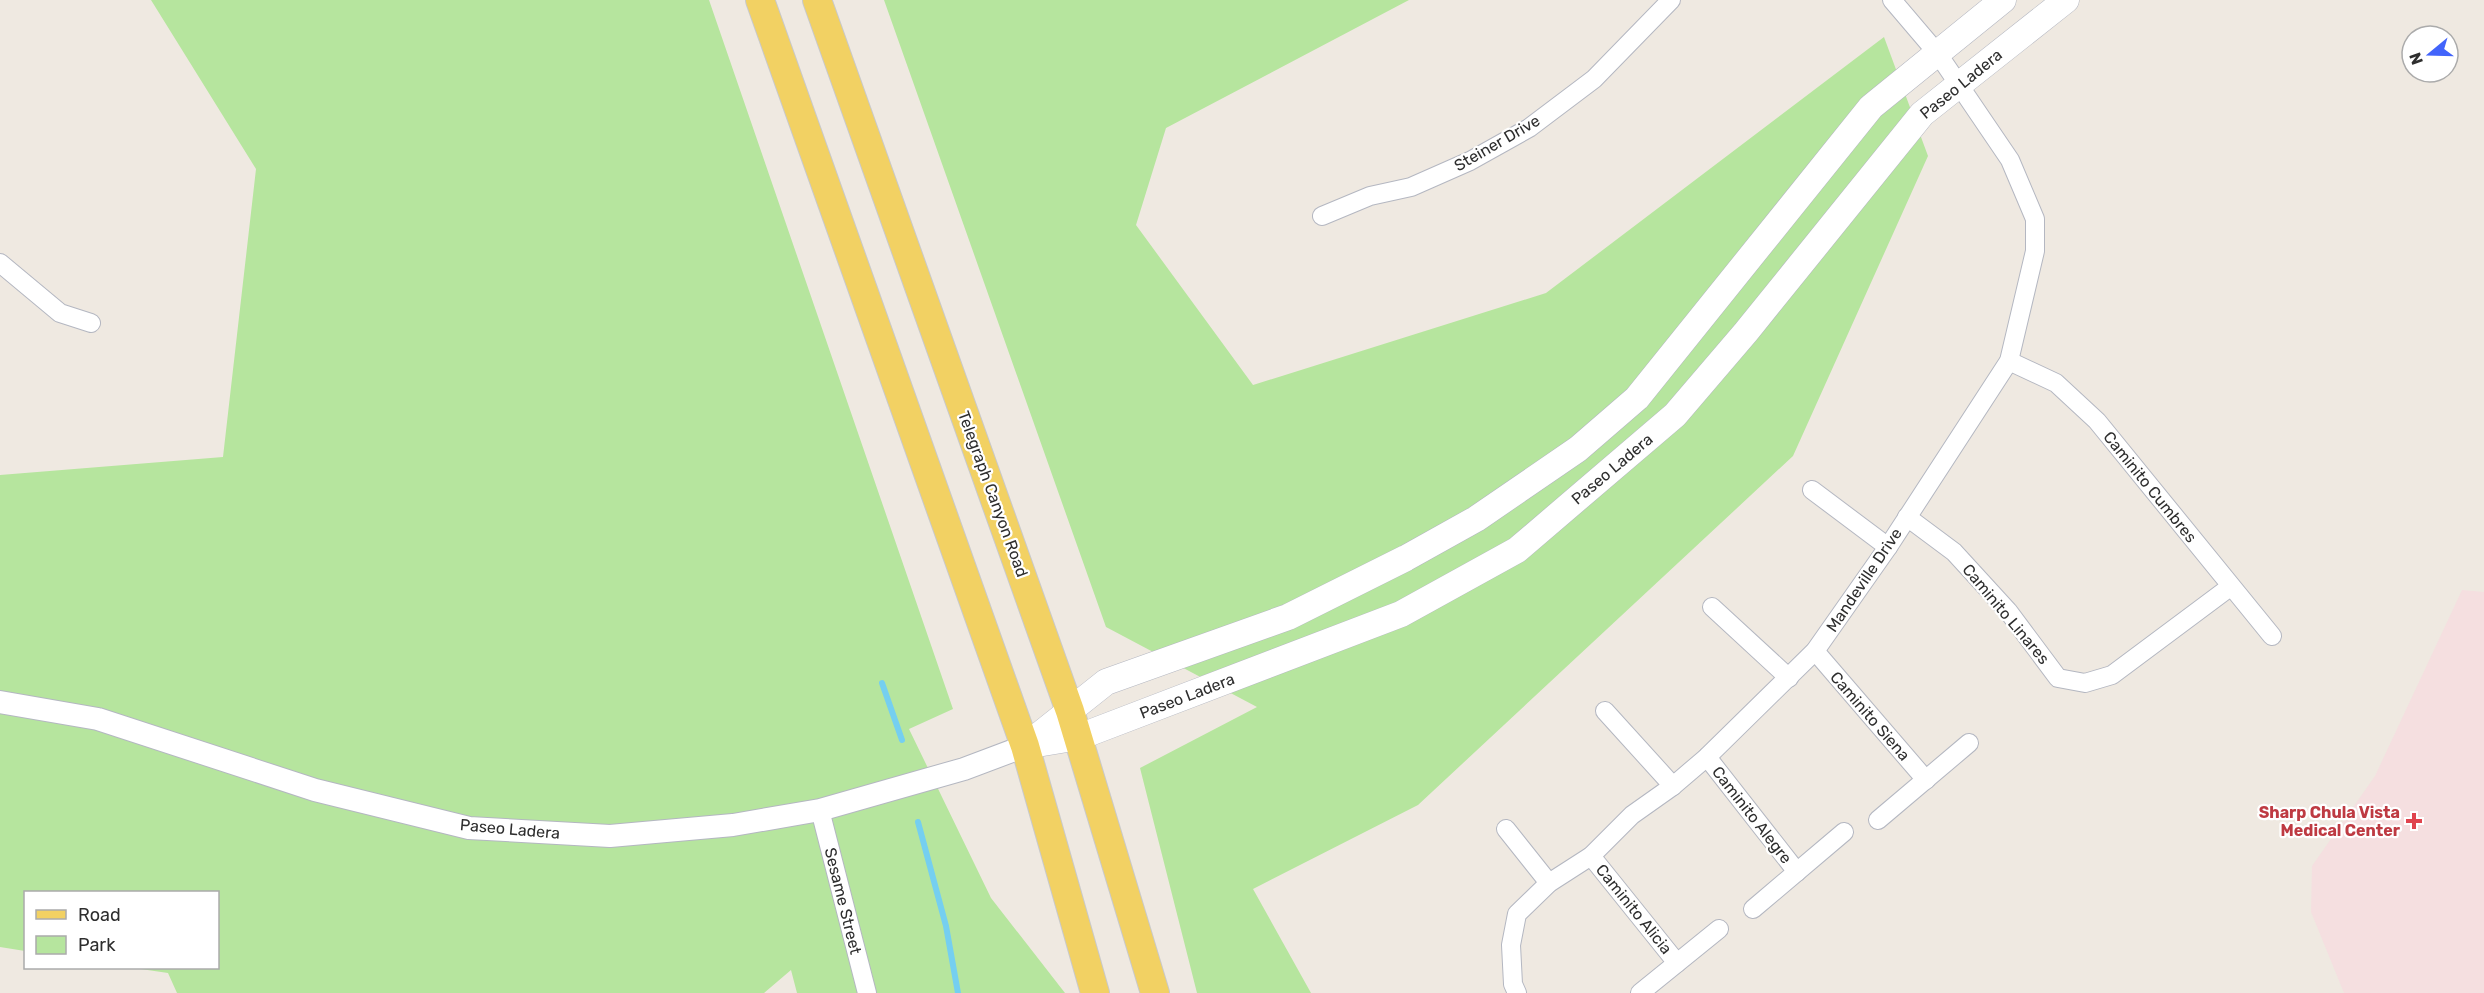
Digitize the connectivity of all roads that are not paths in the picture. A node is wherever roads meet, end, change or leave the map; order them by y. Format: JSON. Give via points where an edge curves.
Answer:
{"nodes":[{"id":1,"x":760,"y":0,"type":"edge"},
{"id":2,"x":816,"y":0,"type":"edge"},
{"id":3,"x":1892,"y":0,"type":"edge"},
{"id":4,"x":2003,"y":0,"type":"edge"},
{"id":5,"x":2066,"y":0,"type":"edge"},
{"id":6,"x":1660,"y":4,"type":"edge"},
{"id":7,"x":1938,"y":54,"type":"junction"},
{"id":8,"x":1958,"y":83,"type":"junction"},
{"id":9,"x":1322,"y":216,"type":"dead end"},
{"id":10,"x":0,"y":263,"type":"edge"},
{"id":11,"x":91,"y":323,"type":"dead end"},
{"id":12,"x":2009,"y":361,"type":"junction"},
{"id":13,"x":1812,"y":490,"type":"dead end"},
{"id":14,"x":1907,"y":517,"type":"junction"},
{"id":15,"x":1888,"y":547,"type":"junction"},
{"id":16,"x":2230,"y":587,"type":"junction"},
{"id":17,"x":1712,"y":608,"type":"dead end"},
{"id":18,"x":2272,"y":636,"type":"dead end"},
{"id":19,"x":1815,"y":651,"type":"junction"},
{"id":20,"x":1789,"y":678,"type":"junction"},
{"id":21,"x":0,"y":702,"type":"edge"},
{"id":22,"x":1605,"y":711,"type":"dead end"},
{"id":23,"x":1075,"y":724,"type":"junction"},
{"id":24,"x":1969,"y":743,"type":"dead end"},
{"id":25,"x":1025,"y":746,"type":"junction"},
{"id":26,"x":1707,"y":758,"type":"junction"},
{"id":27,"x":1926,"y":780,"type":"junction"},
{"id":28,"x":1673,"y":786,"type":"junction"},
{"id":29,"x":820,"y":810,"type":"junction"},
{"id":30,"x":1878,"y":820,"type":"dead end"},
{"id":31,"x":1506,"y":829,"type":"dead end"},
{"id":32,"x":1844,"y":832,"type":"dead end"},
{"id":33,"x":1591,"y":856,"type":"junction"},
{"id":34,"x":1797,"y":872,"type":"junction"},
{"id":35,"x":1550,"y":883,"type":"junction"},
{"id":36,"x":1754,"y":909,"type":"dead end"},
{"id":37,"x":1719,"y":929,"type":"dead end"},
{"id":38,"x":1677,"y":963,"type":"junction"},
{"id":39,"x":867,"y":993,"type":"edge"},
{"id":40,"x":1095,"y":993,"type":"edge"},
{"id":41,"x":1155,"y":993,"type":"edge"},
{"id":42,"x":1517,"y":993,"type":"edge"},
{"id":43,"x":1640,"y":993,"type":"edge"}],
"edges":[{"from":1,"to":25,"type":"main road"},
{"from":2,"to":23,"type":"main road","name":"Telegraph Canyon Road"},
{"from":3,"to":7,"type":"street"},
{"from":4,"to":7,"type":"main road","name":"Paseo Ladera"},
{"from":5,"to":8,"type":"main road","name":"Paseo Ladera"},
{"from":6,"to":9,"type":"street","name":"Steiner Drive","via":[[1594,78],[1529,128],[1470,161],[1411,187],[1370,196]]},
{"from":7,"to":8,"type":"street"},
{"from":7,"to":23,"type":"main road","name":"Paseo Ladera","via":[[1871,107],[1637,398],[1578,449],[1476,519],[1288,617],[1106,682]]},
{"from":8,"to":12,"type":"street","name":"Mandeville Drive","via":[[2010,160],[2035,219],[2035,251]]},
{"from":8,"to":23,"type":"main road","name":"Paseo Ladera","via":[[1922,114],[1675,415],[1517,550],[1401,614]]},
{"from":10,"to":11,"type":"street","via":[[60,313]]},
{"from":12,"to":14,"type":"street","name":"Mandeville Drive"},
{"from":12,"to":16,"type":"street","name":"Caminito Cumbres","via":[[2056,383],[2097,421]]},
{"from":13,"to":15,"type":"street"},
{"from":14,"to":15,"type":"street","name":"Mandeville Drive"},
{"from":14,"to":16,"type":"street","name":"Caminito Linares","via":[[1954,552],[2008,611],[2058,678],[2085,683],[2112,675]]},
{"from":15,"to":19,"type":"street","name":"Mandeville Drive"},
{"from":16,"to":18,"type":"street","name":"Caminito Cumbres"},
{"from":17,"to":20,"type":"street"},
{"from":19,"to":20,"type":"street","name":"Mandeville Drive"},
{"from":19,"to":27,"type":"street","name":"Caminito Siena"},
{"from":20,"to":26,"type":"street","name":"Mandeville Drive"},
{"from":21,"to":29,"type":"street","name":"Paseo Ladera","via":[[98,719],[315,790],[468,828],[610,836],[733,825]]},
{"from":22,"to":28,"type":"street"},
{"from":23,"to":25,"type":"main road","name":"Paseo Ladera"},
{"from":23,"to":41,"type":"main road","name":"Telegraph Canyon Road"},
{"from":24,"to":27,"type":"street"},
{"from":25,"to":29,"type":"street","name":"Paseo Ladera","via":[[964,769]]},
{"from":25,"to":40,"type":"main road"},
{"from":26,"to":28,"type":"street","name":"Mandeville Drive"},
{"from":26,"to":34,"type":"street","name":"Caminito Alegre"},
{"from":27,"to":30,"type":"street"},
{"from":28,"to":33,"type":"street","name":"Mandeville Drive","via":[[1632,815]]},
{"from":29,"to":39,"type":"street","name":"Sesame Street"},
{"from":31,"to":35,"type":"street"},
{"from":32,"to":34,"type":"street","name":"Caminito Alegre"},
{"from":33,"to":35,"type":"street","name":"Mandeville Drive"},
{"from":33,"to":38,"type":"street","name":"Caminito Alicia"},
{"from":34,"to":36,"type":"street","name":"Caminito Alegre"},
{"from":35,"to":42,"type":"street","name":"Mandeville Drive","via":[[1517,914],[1511,945]]},
{"from":37,"to":38,"type":"street","name":"Caminito Alicia"},
{"from":38,"to":43,"type":"street","name":"Caminito Alicia"}]}
